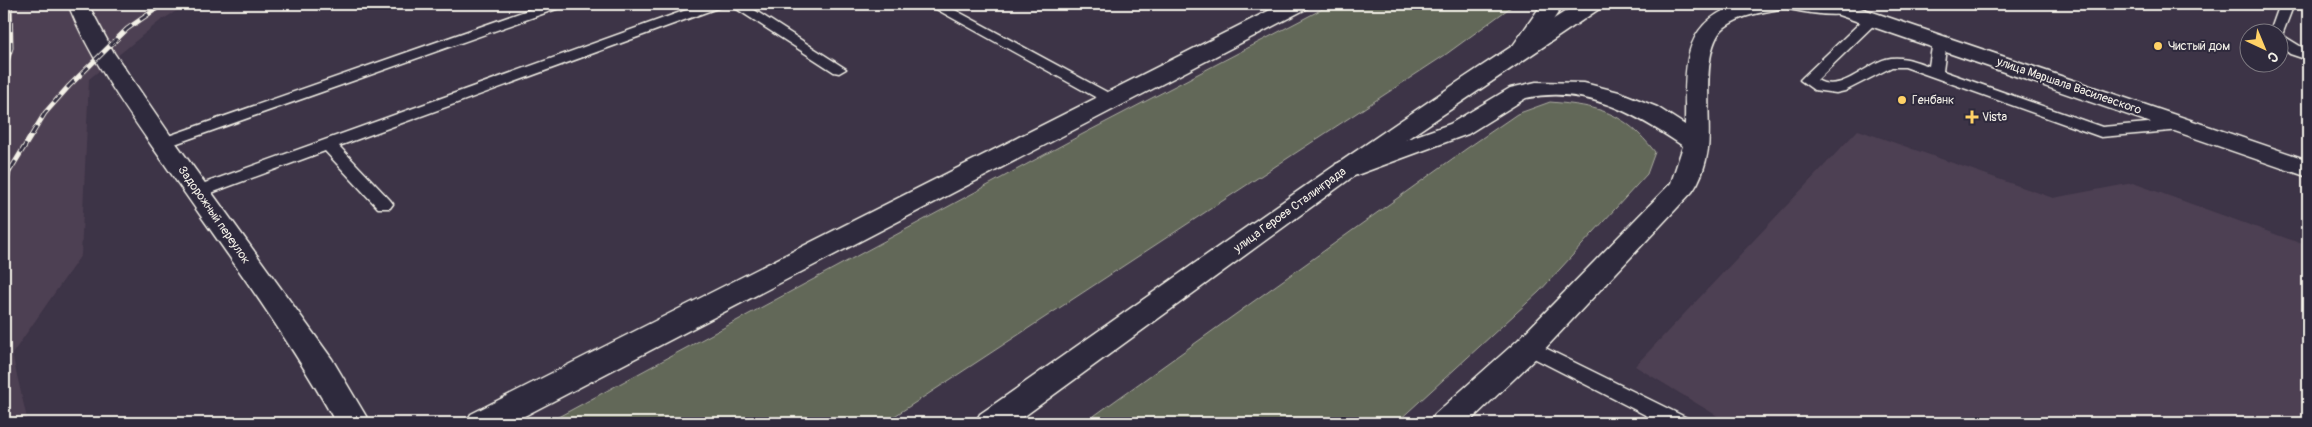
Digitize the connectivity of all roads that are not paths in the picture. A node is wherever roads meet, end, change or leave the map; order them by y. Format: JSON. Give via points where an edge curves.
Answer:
{"nodes":[{"id":1,"x":78,"y":4,"type":"edge"},
{"id":2,"x":557,"y":4,"type":"edge"},
{"id":3,"x":714,"y":4,"type":"edge"},
{"id":4,"x":736,"y":4,"type":"edge"},
{"id":5,"x":934,"y":4,"type":"edge"},
{"id":6,"x":1298,"y":4,"type":"edge"},
{"id":7,"x":1553,"y":4,"type":"edge"},
{"id":8,"x":1591,"y":4,"type":"edge"},
{"id":9,"x":1771,"y":4,"type":"edge"},
{"id":10,"x":1797,"y":4,"type":"edge"},
{"id":11,"x":2287,"y":4,"type":"edge"},
{"id":12,"x":1835,"y":5,"type":"edge"},
{"id":13,"x":1873,"y":18,"type":"junction"},
{"id":14,"x":2280,"y":22,"type":"edge"},
{"id":15,"x":1940,"y":41,"type":"junction"},
{"id":16,"x":2290,"y":47,"type":"edge"},
{"id":17,"x":1523,"y":48,"type":"junction"},
{"id":18,"x":2308,"y":56,"type":"edge"},
{"id":19,"x":839,"y":68,"type":"dead end"},
{"id":20,"x":1935,"y":72,"type":"junction"},
{"id":21,"x":1111,"y":100,"type":"junction"},
{"id":22,"x":2182,"y":125,"type":"junction"},
{"id":23,"x":163,"y":143,"type":"junction"},
{"id":24,"x":1696,"y":143,"type":"junction"},
{"id":25,"x":328,"y":144,"type":"junction"},
{"id":26,"x":2308,"y":169,"type":"edge"},
{"id":27,"x":1346,"y":170,"type":"junction"},
{"id":28,"x":198,"y":192,"type":"junction"},
{"id":29,"x":384,"y":204,"type":"dead end"},
{"id":30,"x":1529,"y":347,"type":"junction"},
{"id":31,"x":353,"y":423,"type":"edge"},
{"id":32,"x":484,"y":423,"type":"edge"},
{"id":33,"x":992,"y":423,"type":"edge"},
{"id":34,"x":1447,"y":423,"type":"edge"},
{"id":35,"x":1679,"y":423,"type":"edge"}],
"edges":[{"from":1,"to":23,"type":"street","name":"Задорожный переулок","via":[[103,53]]},
{"from":2,"to":23,"type":"lane"},
{"from":3,"to":25,"type":"lane"},
{"from":4,"to":19,"type":"lane"},
{"from":5,"to":21,"type":"lane"},
{"from":6,"to":21,"type":"street"},
{"from":7,"to":17,"type":"street"},
{"from":8,"to":17,"type":"street","name":"улица Героев Сталинграда"},
{"from":9,"to":24,"type":"street","via":[[1725,17],[1710,28],[1700,50]]},
{"from":10,"to":12,"type":"street","name":"улица Маршала Василевского"},
{"from":11,"to":14,"type":"lane"},
{"from":12,"to":13,"type":"street","name":"улица Маршала Василевского"},
{"from":13,"to":15,"type":"street","name":"улица Маршала Василевского"},
{"from":13,"to":20,"type":"lane","via":[[1808,80],[1821,88],[1840,88],[1889,63],[1907,63]]},
{"from":15,"to":20,"type":"lane"},
{"from":15,"to":22,"type":"street","name":"улица Маршала Василевского"},
{"from":16,"to":18,"type":"lane"},
{"from":17,"to":27,"type":"street","name":"улица Героев Сталинграда"},
{"from":20,"to":22,"type":"lane","via":[[2101,132]]},
{"from":21,"to":32,"type":"street"},
{"from":22,"to":26,"type":"street","name":"улица Маршала Василевского"},
{"from":23,"to":28,"type":"street","name":"Задорожный переулок"},
{"from":24,"to":27,"type":"street","via":[[1648,112],[1610,97],[1584,90],[1536,89],[1518,93],[1459,129]]},
{"from":24,"to":30,"type":"street","via":[[1692,165],[1683,186]]},
{"from":25,"to":28,"type":"lane"},
{"from":25,"to":29,"type":"lane"},
{"from":27,"to":33,"type":"street","name":"улица Героев Сталинграда"},
{"from":28,"to":31,"type":"street","name":"Задорожный переулок","via":[[321,367]]},
{"from":30,"to":34,"type":"street"},
{"from":30,"to":35,"type":"lane"}]}
